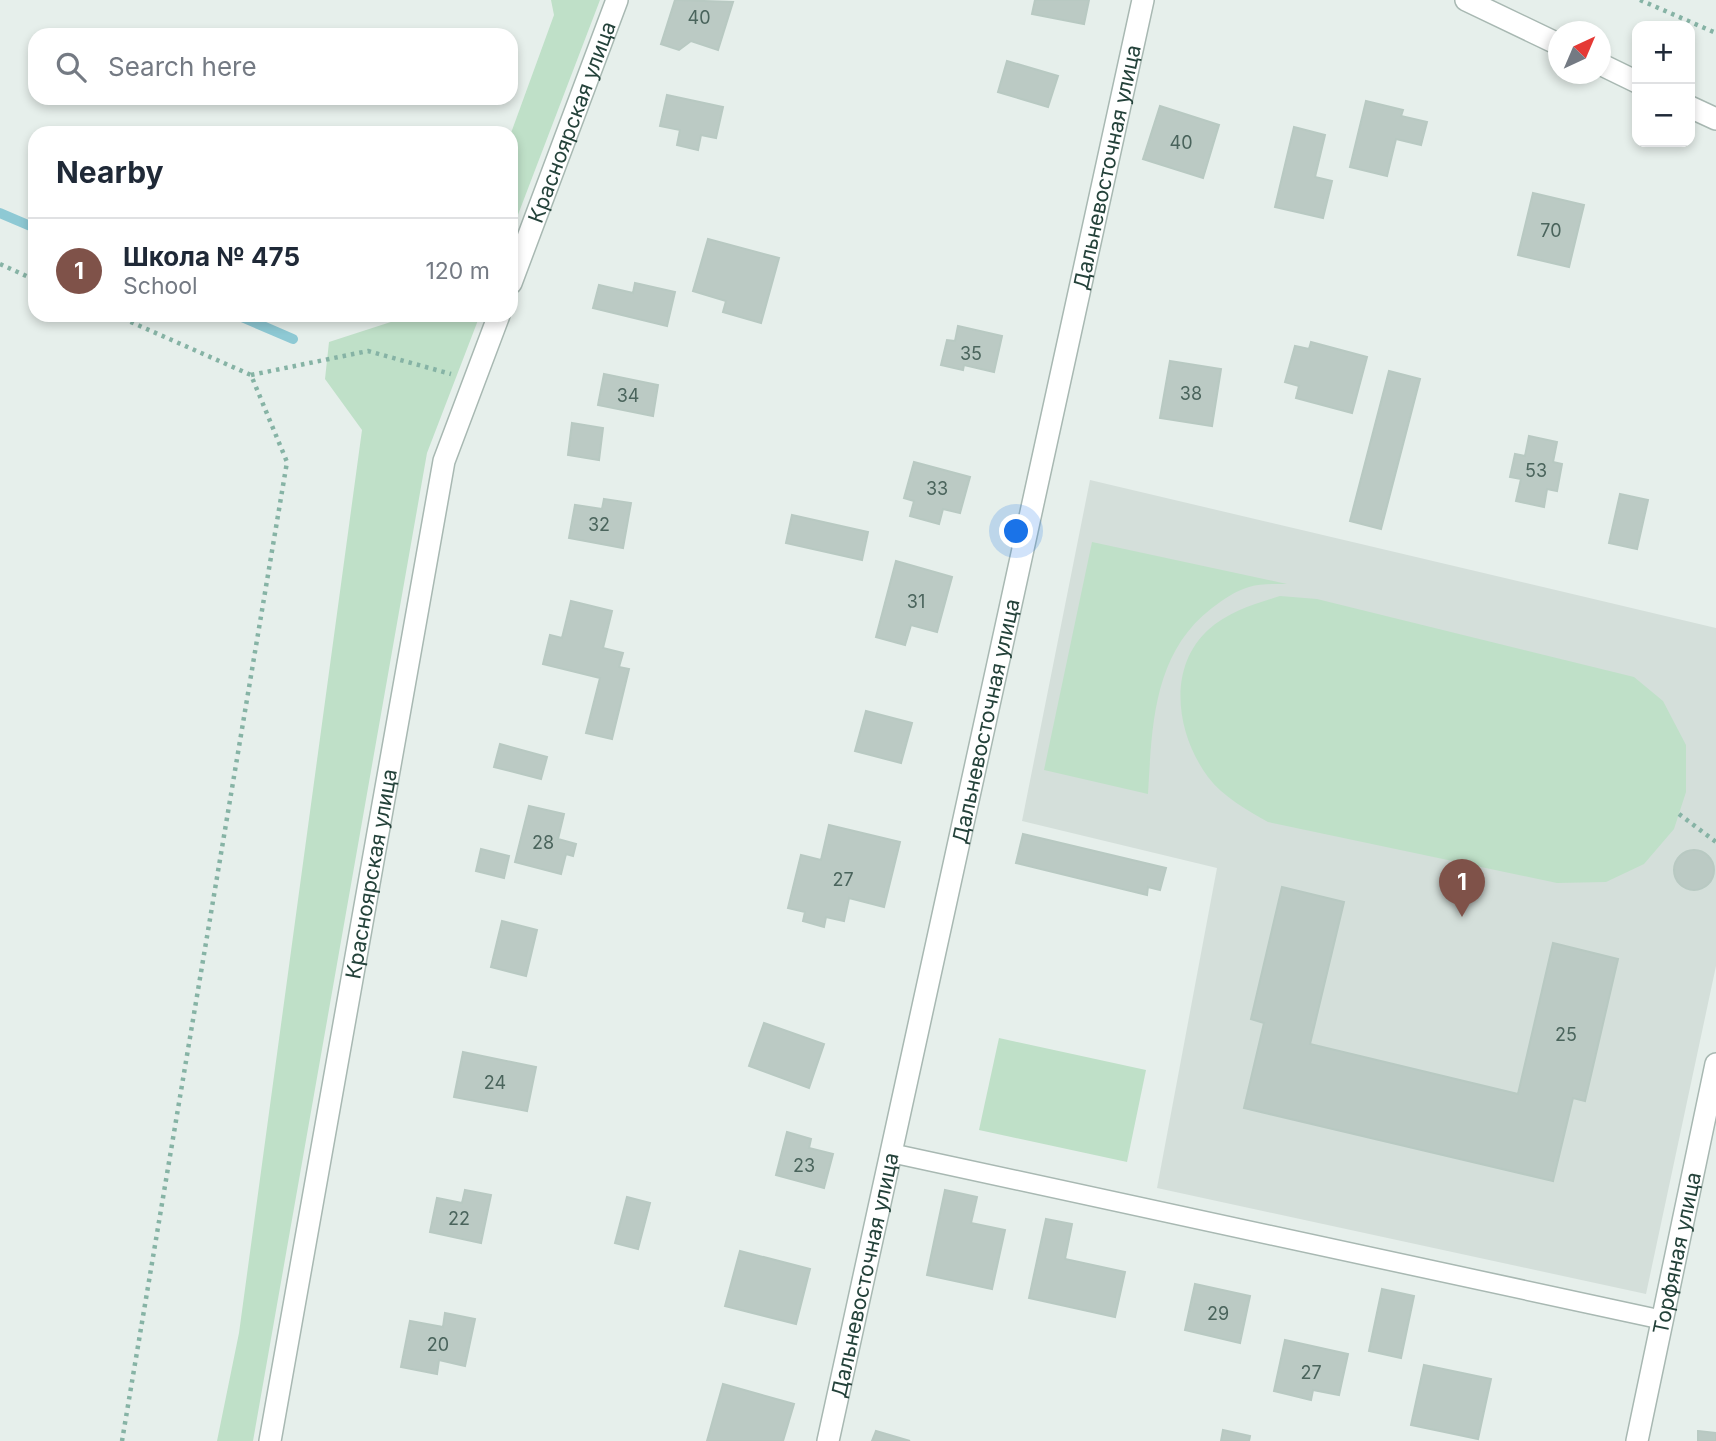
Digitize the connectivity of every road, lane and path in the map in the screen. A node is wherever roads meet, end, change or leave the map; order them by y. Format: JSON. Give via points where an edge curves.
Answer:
{"nodes":[{"id":1,"x":617,"y":0,"type":"edge"},
{"id":2,"x":1143,"y":0,"type":"edge"},
{"id":3,"x":1466,"y":0,"type":"edge"},
{"id":4,"x":1640,"y":0,"type":"edge"},
{"id":5,"x":1716,"y":33,"type":"edge"},
{"id":6,"x":1548,"y":39,"type":"edge"},
{"id":7,"x":1611,"y":69,"type":"edge"},
{"id":8,"x":1632,"y":80,"type":"edge"},
{"id":9,"x":1695,"y":109,"type":"edge"},
{"id":10,"x":1716,"y":119,"type":"edge"},
{"id":11,"x":0,"y":264,"type":"edge"},
{"id":12,"x":518,"y":264,"type":"edge"},
{"id":13,"x":28,"y":277,"type":"edge"},
{"id":14,"x":131,"y":322,"type":"edge"},
{"id":15,"x":496,"y":322,"type":"edge"},
{"id":16,"x":251,"y":375,"type":"junction"},
{"id":17,"x":474,"y":381,"type":"junction"},
{"id":18,"x":1679,"y":814,"type":"dead end"},
{"id":19,"x":1716,"y":842,"type":"edge"},
{"id":20,"x":1716,"y":1064,"type":"edge"},
{"id":21,"x":891,"y":1153,"type":"junction"},
{"id":22,"x":1662,"y":1320,"type":"junction"},
{"id":23,"x":122,"y":1441,"type":"edge"},
{"id":24,"x":270,"y":1441,"type":"edge"},
{"id":25,"x":828,"y":1441,"type":"edge"},
{"id":26,"x":1637,"y":1441,"type":"edge"}],
"edges":[{"from":1,"to":12,"type":"street","name":"Красноярская улица"},
{"from":2,"to":21,"type":"street","name":"Дальневосточная улица"},
{"from":3,"to":6,"type":"street"},
{"from":4,"to":5,"type":"path"},
{"from":7,"to":8,"type":"street"},
{"from":9,"to":10,"type":"street"},
{"from":11,"to":13,"type":"path"},
{"from":14,"to":16,"type":"path"},
{"from":15,"to":17,"type":"street","name":"Красноярская улица"},
{"from":16,"to":17,"type":"path","via":[[368,351]]},
{"from":16,"to":23,"type":"path","via":[[288,462]]},
{"from":17,"to":24,"type":"street","name":"Красноярская улица","via":[[444,461]]},
{"from":18,"to":19,"type":"path"},
{"from":20,"to":22,"type":"street","name":"Торфяная улица"},
{"from":21,"to":22,"type":"lane"},
{"from":21,"to":25,"type":"street","name":"Дальневосточная улица"},
{"from":22,"to":26,"type":"street","name":"Торфяная улица"}]}
